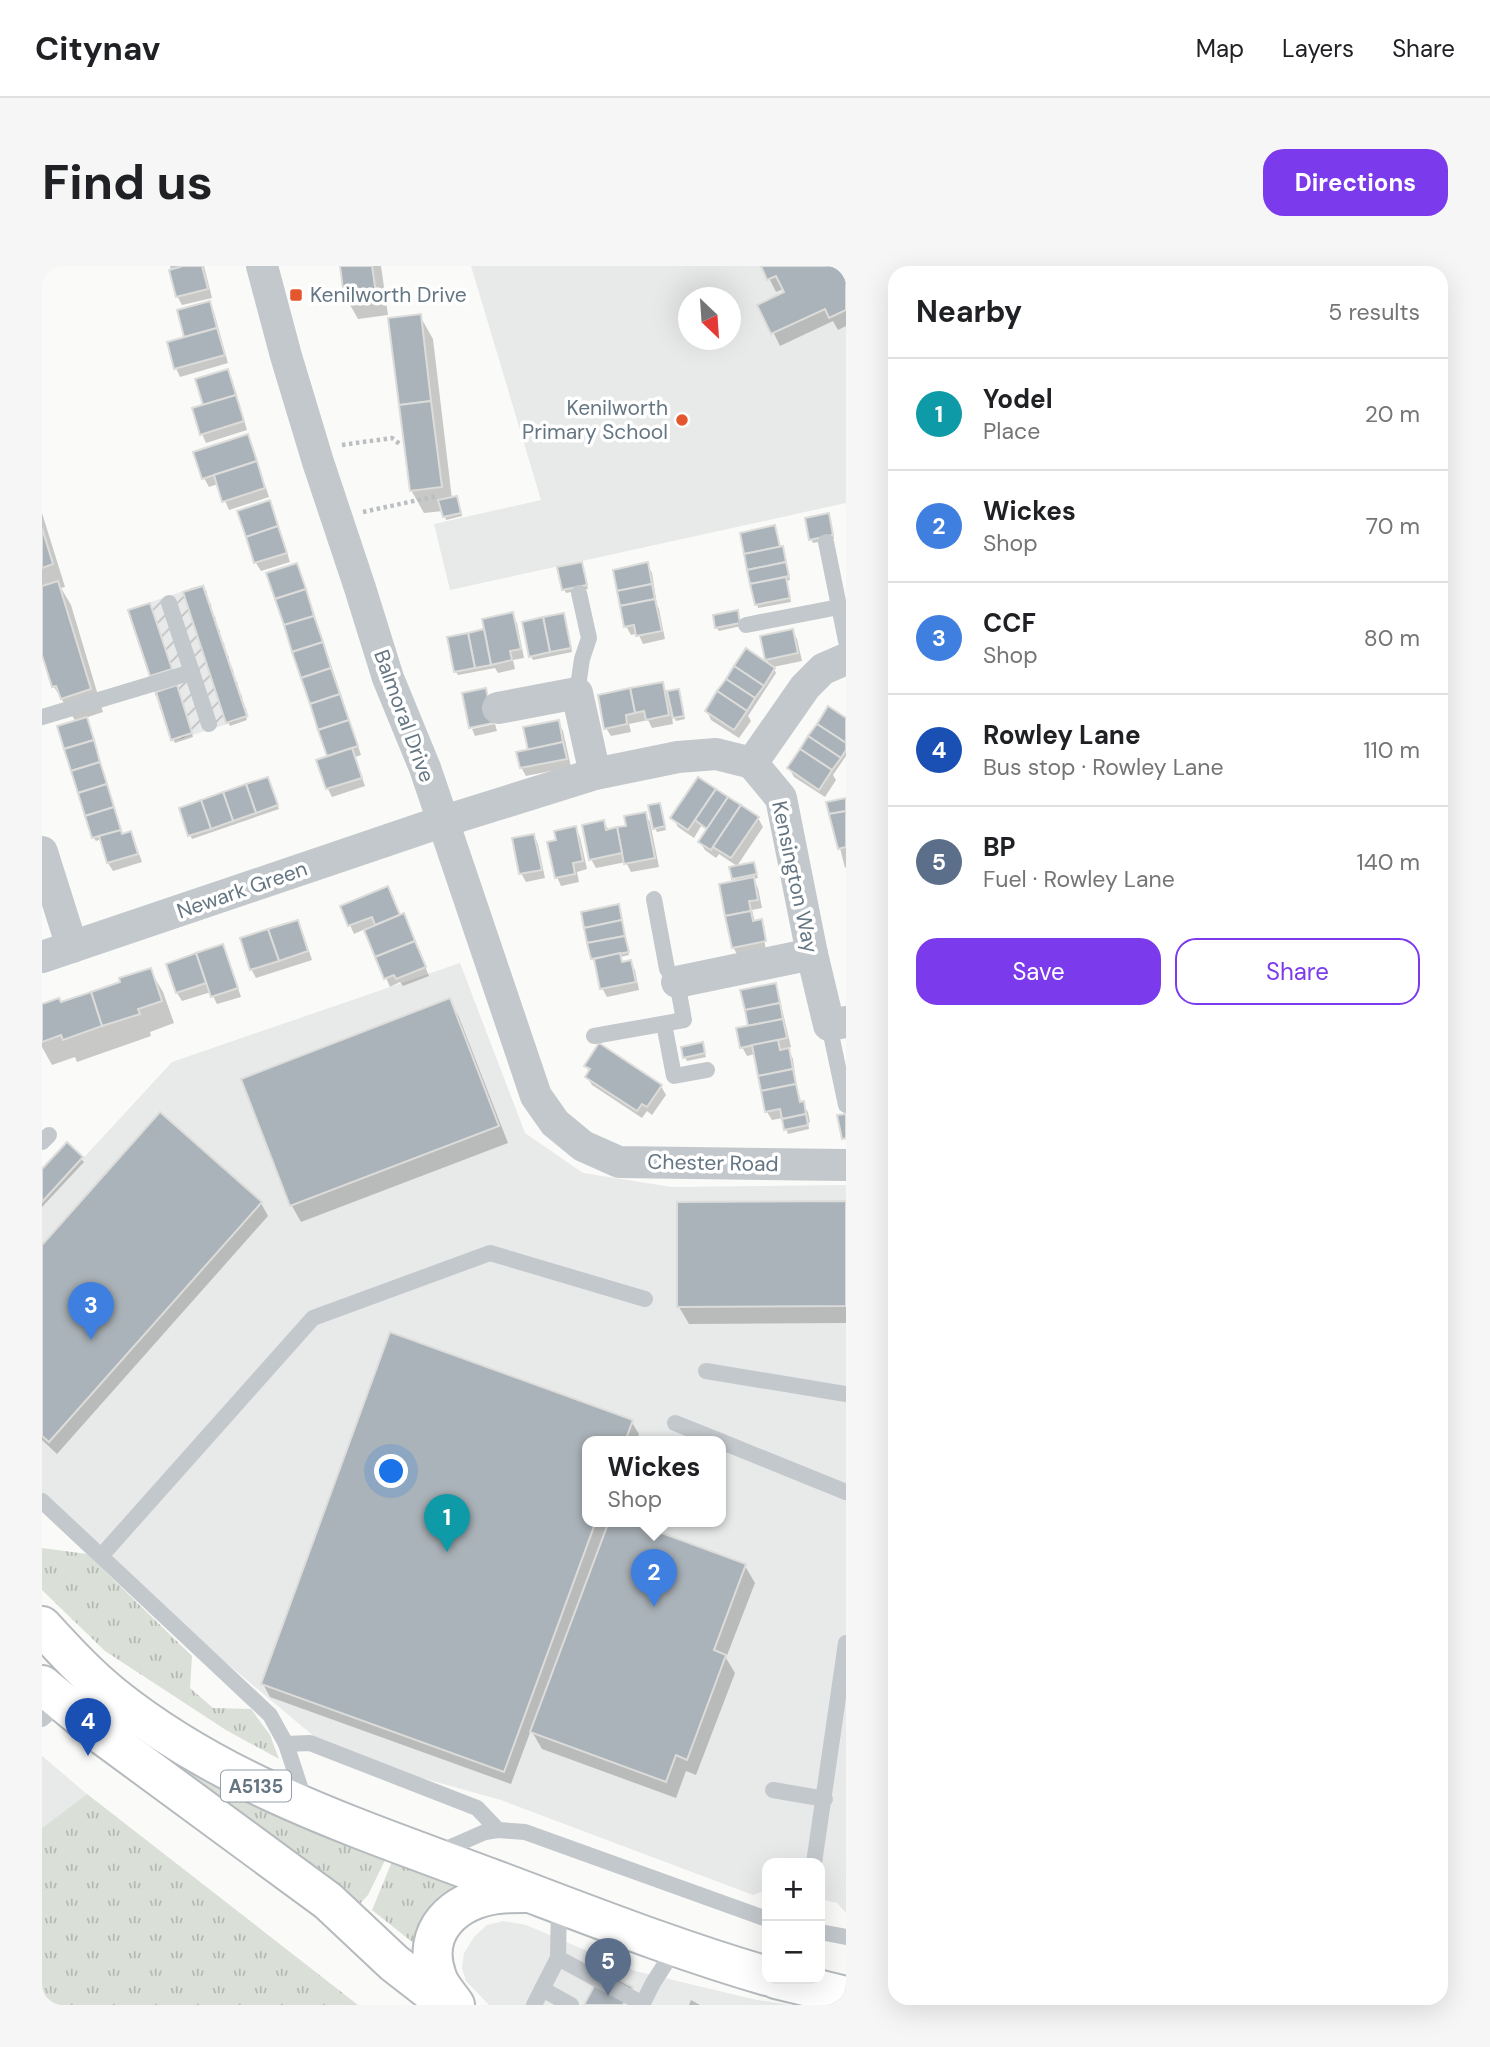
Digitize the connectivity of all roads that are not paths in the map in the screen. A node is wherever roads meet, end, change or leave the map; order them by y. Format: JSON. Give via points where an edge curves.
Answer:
{"nodes":[{"id":1,"x":262,"y":266,"type":"edge"},
{"id":2,"x":826,"y":542,"type":"dead end"},
{"id":3,"x":579,"y":593,"type":"dead end"},
{"id":4,"x":169,"y":603,"type":"dead end"},
{"id":5,"x":839,"y":607,"type":"junction"},
{"id":6,"x":746,"y":625,"type":"dead end"},
{"id":7,"x":846,"y":641,"type":"edge"},
{"id":8,"x":846,"y":659,"type":"edge"},
{"id":9,"x":192,"y":672,"type":"junction"},
{"id":10,"x":577,"y":693,"type":"junction"},
{"id":11,"x":498,"y":708,"type":"dead end"},
{"id":12,"x":42,"y":718,"type":"edge"},
{"id":13,"x":209,"y":724,"type":"dead end"},
{"id":14,"x":752,"y":763,"type":"junction"},
{"id":15,"x":595,"y":774,"type":"junction"},
{"id":16,"x":442,"y":822,"type":"junction"},
{"id":17,"x":42,"y":852,"type":"edge"},
{"id":18,"x":654,"y":899,"type":"dead end"},
{"id":19,"x":72,"y":947,"type":"junction"},
{"id":20,"x":812,"y":954,"type":"junction"},
{"id":21,"x":42,"y":957,"type":"edge"},
{"id":22,"x":677,"y":982,"type":"junction"},
{"id":23,"x":837,"y":1023,"type":"edge"},
{"id":24,"x":664,"y":1024,"type":"junction"},
{"id":25,"x":594,"y":1036,"type":"dead end"},
{"id":26,"x":707,"y":1070,"type":"dead end"},
{"id":27,"x":846,"y":1105,"type":"edge"},
{"id":28,"x":583,"y":1146,"type":"joint"},
{"id":29,"x":846,"y":1165,"type":"edge"},
{"id":30,"x":646,"y":1299,"type":"dead end"},
{"id":31,"x":706,"y":1371,"type":"dead end"},
{"id":32,"x":846,"y":1394,"type":"edge"},
{"id":33,"x":675,"y":1423,"type":"dead end"},
{"id":34,"x":708,"y":1436,"type":"edge"},
{"id":35,"x":726,"y":1443,"type":"edge"},
{"id":36,"x":846,"y":1492,"type":"edge"},
{"id":37,"x":42,"y":1501,"type":"edge"},
{"id":38,"x":102,"y":1555,"type":"junction"},
{"id":39,"x":42,"y":1626,"type":"edge"},
{"id":40,"x":846,"y":1643,"type":"edge"},
{"id":41,"x":48,"y":1703,"type":"edge"},
{"id":42,"x":839,"y":1739,"type":"edge"},
{"id":43,"x":286,"y":1744,"type":"junction"},
{"id":44,"x":773,"y":1790,"type":"dead end"},
{"id":45,"x":824,"y":1799,"type":"junction"},
{"id":46,"x":307,"y":1808,"type":"junction"},
{"id":47,"x":498,"y":1830,"type":"junction"},
{"id":48,"x":431,"y":1856,"type":"junction"},
{"id":49,"x":815,"y":1858,"type":"edge"},
{"id":50,"x":545,"y":1899,"type":"junction"},
{"id":51,"x":762,"y":1917,"type":"edge"},
{"id":52,"x":825,"y":1933,"type":"edge"},
{"id":53,"x":846,"y":1937,"type":"edge"},
{"id":54,"x":676,"y":1947,"type":"junction"},
{"id":55,"x":558,"y":1958,"type":"junction"},
{"id":56,"x":762,"y":1974,"type":"edge"},
{"id":57,"x":797,"y":1984,"type":"edge"},
{"id":58,"x":542,"y":1989,"type":"junction"},
{"id":59,"x":846,"y":1996,"type":"edge"},
{"id":60,"x":643,"y":2004,"type":"edge"},
{"id":61,"x":448,"y":2005,"type":"edge"},
{"id":62,"x":455,"y":2005,"type":"edge"},
{"id":63,"x":534,"y":2005,"type":"edge"},
{"id":64,"x":571,"y":2005,"type":"edge"}],
"edges":[{"from":1,"to":16,"type":"street","name":"Balmoral Drive","via":[[318,462],[388,678]]},
{"from":2,"to":5,"type":"lane"},
{"from":3,"to":10,"type":"lane","via":[[589,638]]},
{"from":4,"to":9,"type":"lane"},
{"from":5,"to":6,"type":"lane"},
{"from":5,"to":7,"type":"lane"},
{"from":8,"to":14,"type":"street","via":[[822,668]]},
{"from":9,"to":12,"type":"lane"},
{"from":9,"to":13,"type":"lane"},
{"from":10,"to":11,"type":"street"},
{"from":10,"to":15,"type":"street"},
{"from":14,"to":15,"type":"street","via":[[716,754]]},
{"from":14,"to":20,"type":"street","name":"Kensington Way","via":[[781,798]]},
{"from":15,"to":16,"type":"street"},
{"from":16,"to":19,"type":"street","name":"Newark Green"},
{"from":16,"to":28,"type":"street","name":"Balmoral Drive","via":[[536,1096],[555,1123]]},
{"from":17,"to":19,"type":"street"},
{"from":18,"to":22,"type":"lane","via":[[667,969]]},
{"from":19,"to":21,"type":"street","name":"Newark Green"},
{"from":20,"to":22,"type":"street"},
{"from":20,"to":23,"type":"street","name":"Kensington Way"},
{"from":22,"to":24,"type":"lane","via":[[684,1020]]},
{"from":23,"to":27,"type":"lane","name":"Kensington Way"},
{"from":24,"to":25,"type":"lane"},
{"from":24,"to":26,"type":"lane","via":[[674,1076]]},
{"from":28,"to":29,"type":"street","name":"Chester Road","via":[[619,1162]]},
{"from":30,"to":38,"type":"lane","via":[[490,1253],[313,1318]]},
{"from":31,"to":32,"type":"lane"},
{"from":33,"to":34,"type":"lane"},
{"from":35,"to":36,"type":"lane"},
{"from":37,"to":38,"type":"lane"},
{"from":38,"to":43,"type":"lane","via":[[270,1714]]},
{"from":39,"to":46,"type":"main road","number":"A5135","via":[[76,1663],[144,1720],[198,1755]]},
{"from":40,"to":42,"type":"lane"},
{"from":41,"to":61,"type":"main road","number":"A5135","via":[[106,1737],[328,1901],[394,1963]]},
{"from":42,"to":45,"type":"lane"},
{"from":43,"to":46,"type":"lane"},
{"from":43,"to":47,"type":"lane","via":[[310,1743],[477,1808]]},
{"from":44,"to":45,"type":"lane"},
{"from":45,"to":49,"type":"lane"},
{"from":46,"to":48,"type":"main road","number":"A5135"},
{"from":47,"to":48,"type":"lane"},
{"from":47,"to":51,"type":"lane","via":[[525,1832]]},
{"from":48,"to":50,"type":"main road","number":"A5135"},
{"from":50,"to":54,"type":"main road","number":"A5135"},
{"from":50,"to":55,"type":"lane"},
{"from":50,"to":62,"type":"main road","number":"A5135","via":[[497,1894],[449,1914],[435,1935],[432,1958],[438,1980]]},
{"from":52,"to":53,"type":"lane"},
{"from":54,"to":56,"type":"main road","number":"A5135"},
{"from":54,"to":60,"type":"lane"},
{"from":55,"to":58,"type":"lane"},
{"from":55,"to":60,"type":"lane"},
{"from":57,"to":59,"type":"main road"},
{"from":58,"to":63,"type":"lane"},
{"from":58,"to":64,"type":"lane"}]}
